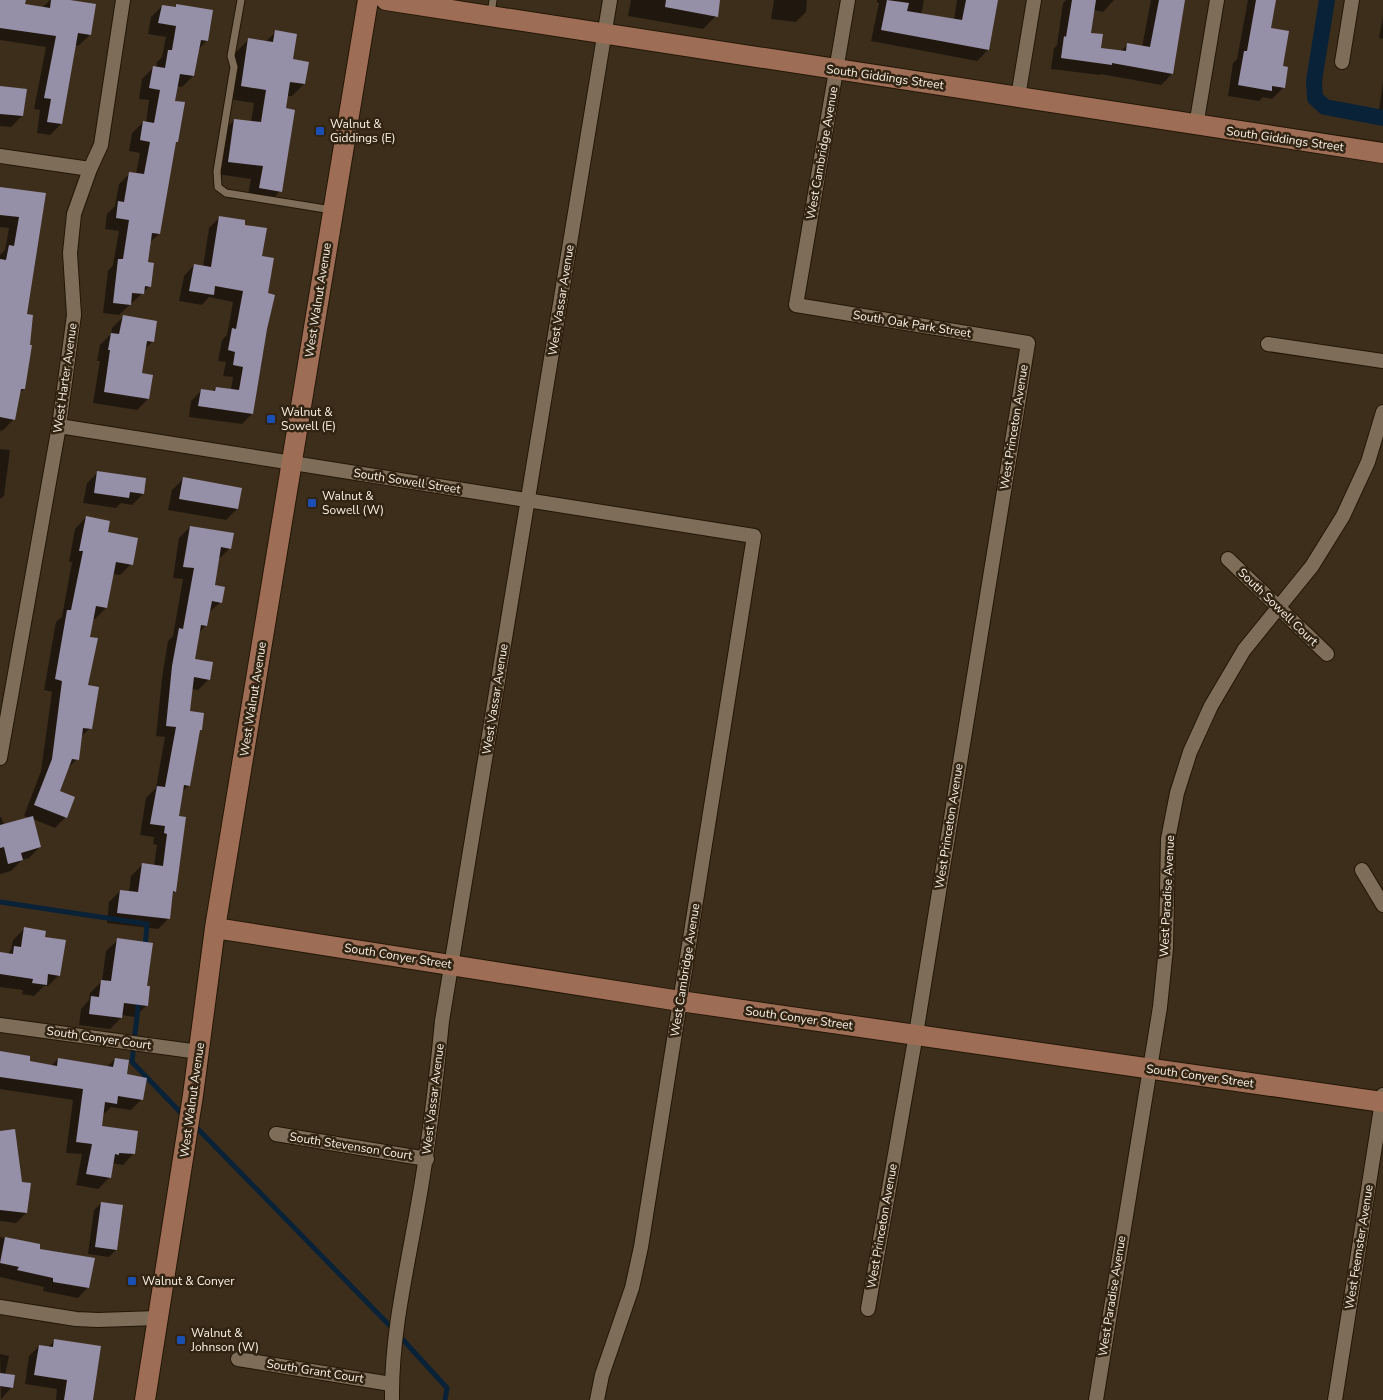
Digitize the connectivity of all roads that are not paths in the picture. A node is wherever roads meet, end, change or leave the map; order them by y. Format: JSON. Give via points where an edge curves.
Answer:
{"nodes":[{"id":1,"x":123,"y":0,"type":"edge"},
{"id":2,"x":241,"y":0,"type":"edge"},
{"id":3,"x":368,"y":0,"type":"edge"},
{"id":4,"x":386,"y":0,"type":"edge"},
{"id":5,"x":610,"y":0,"type":"edge"},
{"id":6,"x":848,"y":0,"type":"edge"},
{"id":7,"x":1034,"y":0,"type":"edge"},
{"id":8,"x":1217,"y":0,"type":"edge"},
{"id":9,"x":1352,"y":0,"type":"edge"},
{"id":10,"x":492,"y":8,"type":"edge"},
{"id":11,"x":605,"y":33,"type":"junction"},
{"id":12,"x":1342,"y":62,"type":"dead end"},
{"id":13,"x":836,"y":70,"type":"junction"},
{"id":14,"x":1018,"y":97,"type":"junction"},
{"id":15,"x":1196,"y":126,"type":"junction"},
{"id":16,"x":1383,"y":153,"type":"edge"},
{"id":17,"x":0,"y":156,"type":"edge"},
{"id":18,"x":90,"y":169,"type":"junction"},
{"id":19,"x":333,"y":210,"type":"junction"},
{"id":20,"x":796,"y":305,"type":"joint"},
{"id":21,"x":1028,"y":344,"type":"joint"},
{"id":22,"x":1268,"y":344,"type":"dead end"},
{"id":23,"x":1383,"y":361,"type":"edge"},
{"id":24,"x":1383,"y":412,"type":"edge"},
{"id":25,"x":60,"y":426,"type":"junction"},
{"id":26,"x":291,"y":464,"type":"junction"},
{"id":27,"x":529,"y":500,"type":"junction"},
{"id":28,"x":754,"y":536,"type":"joint"},
{"id":29,"x":1228,"y":559,"type":"dead end"},
{"id":30,"x":1278,"y":608,"type":"junction"},
{"id":31,"x":1328,"y":654,"type":"dead end"},
{"id":32,"x":0,"y":758,"type":"edge"},
{"id":33,"x":1362,"y":870,"type":"dead end"},
{"id":34,"x":1383,"y":905,"type":"edge"},
{"id":35,"x":215,"y":928,"type":"junction"},
{"id":36,"x":451,"y":965,"type":"junction"},
{"id":37,"x":680,"y":1001,"type":"junction"},
{"id":38,"x":0,"y":1025,"type":"edge"},
{"id":39,"x":916,"y":1034,"type":"junction"},
{"id":40,"x":199,"y":1052,"type":"junction"},
{"id":41,"x":1149,"y":1069,"type":"junction"},
{"id":42,"x":1383,"y":1099,"type":"edge"},
{"id":43,"x":276,"y":1134,"type":"dead end"},
{"id":44,"x":427,"y":1159,"type":"junction"},
{"id":45,"x":0,"y":1307,"type":"edge"},
{"id":46,"x":868,"y":1309,"type":"dead end"},
{"id":47,"x":158,"y":1318,"type":"junction"},
{"id":48,"x":238,"y":1359,"type":"dead end"},
{"id":49,"x":392,"y":1384,"type":"junction"},
{"id":50,"x":145,"y":1400,"type":"edge"},
{"id":51,"x":392,"y":1400,"type":"edge"},
{"id":52,"x":597,"y":1400,"type":"edge"},
{"id":53,"x":1096,"y":1400,"type":"edge"},
{"id":54,"x":1335,"y":1400,"type":"edge"}],
"edges":[{"from":1,"to":18,"type":"street","name":"West Harter Avenue","via":[[100,145]]},
{"from":2,"to":19,"type":"lane","via":[[231,56],[234,67],[216,171],[218,187],[226,193]]},
{"from":3,"to":19,"type":"street","name":"West Walnut Avenue"},
{"from":4,"to":10,"type":"street","name":"South Giddings Street"},
{"from":5,"to":11,"type":"street","name":"West Vassar Avenue"},
{"from":6,"to":13,"type":"street","name":"West Cambridge Avenue"},
{"from":7,"to":14,"type":"street"},
{"from":8,"to":15,"type":"street"},
{"from":9,"to":12,"type":"street"},
{"from":10,"to":11,"type":"street","name":"South Giddings Street"},
{"from":11,"to":13,"type":"street","name":"South Giddings Street"},
{"from":11,"to":27,"type":"street","name":"West Vassar Avenue"},
{"from":13,"to":14,"type":"street","name":"South Giddings Street"},
{"from":13,"to":20,"type":"street","name":"West Cambridge Avenue"},
{"from":14,"to":15,"type":"street","name":"South Giddings Street"},
{"from":15,"to":16,"type":"street","name":"South Giddings Street"},
{"from":17,"to":18,"type":"street"},
{"from":18,"to":25,"type":"street","name":"West Harter Avenue","via":[[74,214],[70,253],[74,315]]},
{"from":19,"to":26,"type":"street","name":"West Walnut Avenue"},
{"from":20,"to":21,"type":"street","name":"South Oak Park Street"},
{"from":21,"to":39,"type":"street","name":"West Princeton Avenue"},
{"from":22,"to":23,"type":"street"},
{"from":24,"to":30,"type":"street","name":"West Paradise Avenue","via":[[1368,462],[1343,516],[1312,566]]},
{"from":25,"to":26,"type":"street","name":"South Sowell Street"},
{"from":25,"to":32,"type":"street","name":"West Harter Avenue"},
{"from":26,"to":27,"type":"street","name":"South Sowell Street"},
{"from":26,"to":35,"type":"street","name":"West Walnut Avenue"},
{"from":27,"to":28,"type":"street","name":"South Sowell Street"},
{"from":27,"to":36,"type":"street","name":"West Vassar Avenue"},
{"from":28,"to":37,"type":"street","name":"West Cambridge Avenue"},
{"from":29,"to":30,"type":"street","name":"South Sowell Court"},
{"from":30,"to":31,"type":"street","name":"South Sowell Court"},
{"from":30,"to":41,"type":"street","name":"West Paradise Avenue","via":[[1244,650],[1211,706],[1190,752],[1178,793],[1168,839],[1166,948]]},
{"from":33,"to":34,"type":"street"},
{"from":35,"to":36,"type":"street","name":"South Conyer Street"},
{"from":35,"to":40,"type":"street","name":"West Walnut Avenue"},
{"from":36,"to":37,"type":"street","name":"South Conyer Street"},
{"from":36,"to":44,"type":"street","name":"West Vassar Avenue"},
{"from":37,"to":39,"type":"street","name":"South Conyer Street"},
{"from":37,"to":52,"type":"street","name":"West Cambridge Avenue","via":[[641,1247],[632,1288]]},
{"from":38,"to":40,"type":"street","name":"South Conyer Court"},
{"from":39,"to":41,"type":"street","name":"South Conyer Street"},
{"from":39,"to":46,"type":"street","name":"West Princeton Avenue"},
{"from":40,"to":47,"type":"street","name":"West Walnut Avenue"},
{"from":41,"to":42,"type":"street","name":"South Conyer Street"},
{"from":41,"to":53,"type":"street","name":"West Paradise Avenue"},
{"from":42,"to":54,"type":"street","name":"West Feemster Avenue"},
{"from":43,"to":44,"type":"street","name":"South Stevenson Court"},
{"from":44,"to":49,"type":"street","name":"West Vassar Avenue","via":[[399,1316]]},
{"from":45,"to":47,"type":"street","via":[[76,1319]]},
{"from":47,"to":50,"type":"street","name":"West Walnut Avenue"},
{"from":48,"to":49,"type":"street","name":"South Grant Court"},
{"from":49,"to":51,"type":"street","name":"West Vassar Avenue"}]}
